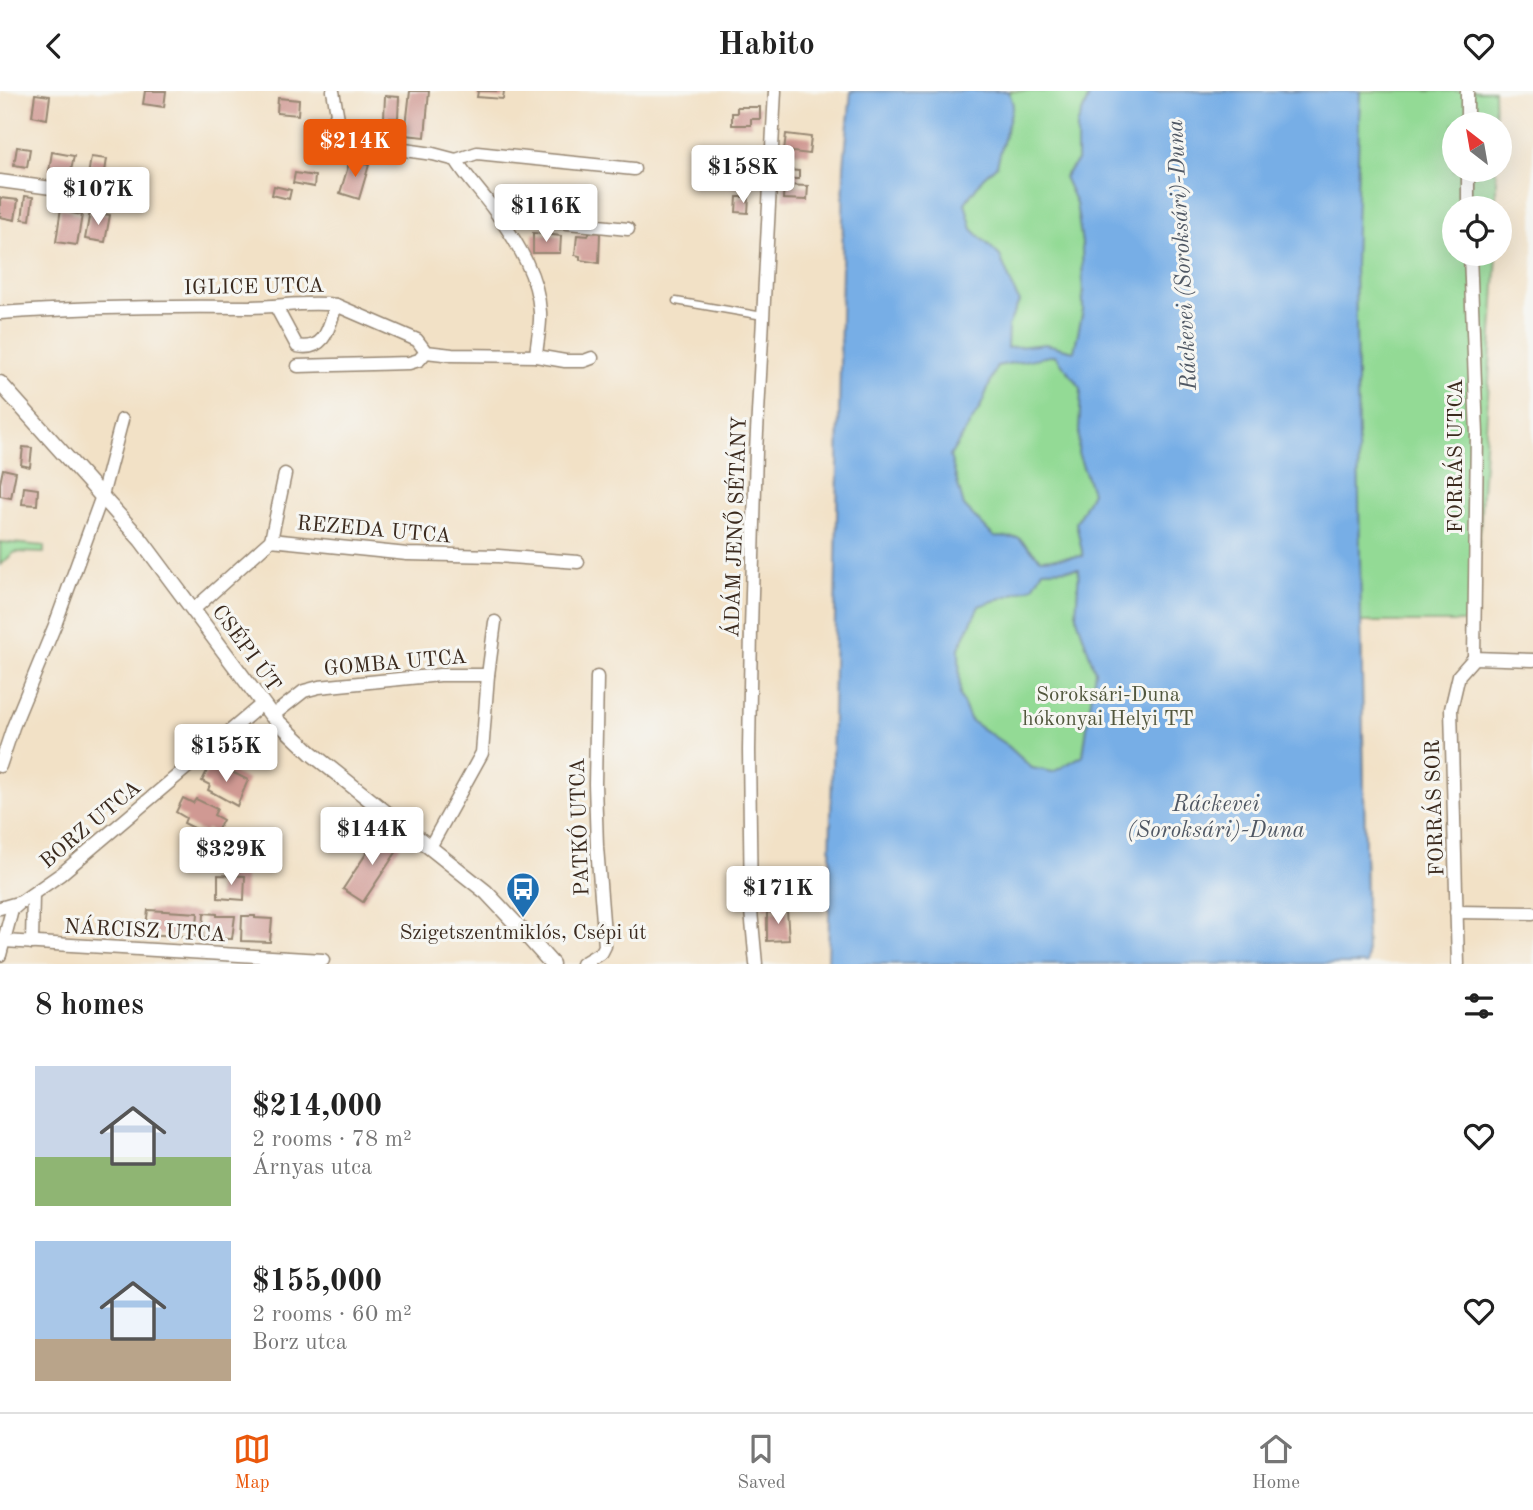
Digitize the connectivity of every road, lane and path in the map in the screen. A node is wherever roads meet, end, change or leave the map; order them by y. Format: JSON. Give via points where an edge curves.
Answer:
{"nodes":[{"id":1,"x":332,"y":91,"type":"edge"},
{"id":2,"x":775,"y":91,"type":"edge"},
{"id":3,"x":1467,"y":91,"type":"edge"},
{"id":4,"x":337,"y":109,"type":"junction"},
{"id":5,"x":1467,"y":112,"type":"edge"},
{"id":6,"x":308,"y":159,"type":"dead end"},
{"id":7,"x":456,"y":160,"type":"junction"},
{"id":8,"x":634,"y":169,"type":"dead end"},
{"id":9,"x":0,"y":181,"type":"edge"},
{"id":10,"x":125,"y":198,"type":"dead end"},
{"id":11,"x":499,"y":216,"type":"junction"},
{"id":12,"x":628,"y":229,"type":"dead end"},
{"id":13,"x":1470,"y":266,"type":"edge"},
{"id":14,"x":676,"y":301,"type":"dead end"},
{"id":15,"x":336,"y":305,"type":"junction"},
{"id":16,"x":276,"y":307,"type":"junction"},
{"id":17,"x":0,"y":313,"type":"edge"},
{"id":18,"x":763,"y":316,"type":"junction"},
{"id":19,"x":426,"y":352,"type":"junction"},
{"id":20,"x":536,"y":356,"type":"junction"},
{"id":21,"x":592,"y":358,"type":"dead end"},
{"id":22,"x":298,"y":366,"type":"dead end"},
{"id":23,"x":0,"y":383,"type":"edge"},
{"id":24,"x":122,"y":420,"type":"dead end"},
{"id":25,"x":285,"y":474,"type":"dead end"},
{"id":26,"x":102,"y":496,"type":"junction"},
{"id":27,"x":271,"y":540,"type":"junction"},
{"id":28,"x":578,"y":562,"type":"dead end"},
{"id":29,"x":193,"y":610,"type":"junction"},
{"id":30,"x":495,"y":622,"type":"dead end"},
{"id":31,"x":1474,"y":658,"type":"junction"},
{"id":32,"x":1533,"y":660,"type":"edge"},
{"id":33,"x":488,"y":674,"type":"junction"},
{"id":34,"x":597,"y":677,"type":"dead end"},
{"id":35,"x":262,"y":704,"type":"junction"},
{"id":36,"x":272,"y":716,"type":"junction"},
{"id":37,"x":0,"y":766,"type":"edge"},
{"id":38,"x":430,"y":847,"type":"junction"},
{"id":39,"x":33,"y":894,"type":"junction"},
{"id":40,"x":22,"y":902,"type":"junction"},
{"id":41,"x":0,"y":908,"type":"edge"},
{"id":42,"x":1457,"y":912,"type":"junction"},
{"id":43,"x":1533,"y":913,"type":"edge"},
{"id":44,"x":4,"y":941,"type":"junction"},
{"id":45,"x":32,"y":943,"type":"junction"},
{"id":46,"x":0,"y":955,"type":"edge"},
{"id":47,"x":323,"y":960,"type":"dead end"},
{"id":48,"x":551,"y":964,"type":"edge"},
{"id":49,"x":582,"y":964,"type":"edge"},
{"id":50,"x":756,"y":964,"type":"edge"},
{"id":51,"x":1458,"y":964,"type":"edge"}],
"edges":[{"from":1,"to":4,"type":"street"},
{"from":2,"to":18,"type":"street","name":"ÁDÁM JENŐ SÉTÁNY"},
{"from":3,"to":5,"type":"street"},
{"from":4,"to":6,"type":"lane"},
{"from":4,"to":7,"type":"street","via":[[339,124],[351,139]]},
{"from":7,"to":8,"type":"street","via":[[477,153]]},
{"from":7,"to":11,"type":"street"},
{"from":9,"to":10,"type":"street"},
{"from":11,"to":12,"type":"street"},
{"from":11,"to":20,"type":"street","via":[[537,292]]},
{"from":13,"to":31,"type":"street","name":"FORRÁS UTCA","via":[[1476,434]]},
{"from":14,"to":18,"type":"lane"},
{"from":15,"to":16,"type":"street","name":"IGLICE UTCA"},
{"from":15,"to":16,"type":"street","via":[[325,338],[302,347],[297,346]]},
{"from":15,"to":19,"type":"street","name":"IGLICE UTCA","via":[[416,340]]},
{"from":16,"to":17,"type":"street","name":"IGLICE UTCA"},
{"from":18,"to":50,"type":"street","name":"ÁDÁM JENŐ SÉTÁNY","via":[[749,750]]},
{"from":19,"to":20,"type":"street"},
{"from":19,"to":22,"type":"street","via":[[408,363]]},
{"from":20,"to":21,"type":"street","via":[[565,361]]},
{"from":23,"to":26,"type":"street","name":"CSÉPI ÚT"},
{"from":24,"to":26,"type":"street"},
{"from":25,"to":27,"type":"street"},
{"from":26,"to":29,"type":"street","name":"CSÉPI ÚT"},
{"from":26,"to":37,"type":"street"},
{"from":27,"to":28,"type":"street","name":"REZEDA UTCA","via":[[407,554]]},
{"from":27,"to":29,"type":"street","name":"REZEDA UTCA"},
{"from":29,"to":35,"type":"street","name":"CSÉPI ÚT"},
{"from":30,"to":33,"type":"street"},
{"from":31,"to":32,"type":"street"},
{"from":31,"to":42,"type":"street","name":"FORRÁS SOR","via":[[1459,675],[1451,709]]},
{"from":33,"to":36,"type":"street","name":"GOMBA UTCA","via":[[319,687],[304,691]]},
{"from":33,"to":38,"type":"street","via":[[482,753]]},
{"from":34,"to":49,"type":"street","name":"PATKÓ UTCA","via":[[595,784],[605,946]]},
{"from":35,"to":36,"type":"street","name":"CSÉPI ÚT"},
{"from":35,"to":39,"type":"street","name":"BORZ UTCA"},
{"from":36,"to":38,"type":"street","name":"CSÉPI ÚT","via":[[311,753]]},
{"from":38,"to":48,"type":"street","name":"CSÉPI ÚT","via":[[486,892]]},
{"from":39,"to":40,"type":"street","name":"BORZ UTCA"},
{"from":39,"to":45,"type":"street"},
{"from":40,"to":41,"type":"street","name":"BORZ UTCA"},
{"from":40,"to":44,"type":"street","via":[[12,910]]},
{"from":42,"to":43,"type":"street"},
{"from":42,"to":51,"type":"street","name":"FORRÁS SOR"},
{"from":44,"to":45,"type":"street","name":"NÁRCISZ UTCA"},
{"from":44,"to":46,"type":"street"},
{"from":45,"to":47,"type":"street","name":"NÁRCISZ UTCA","via":[[284,952]]}]}
